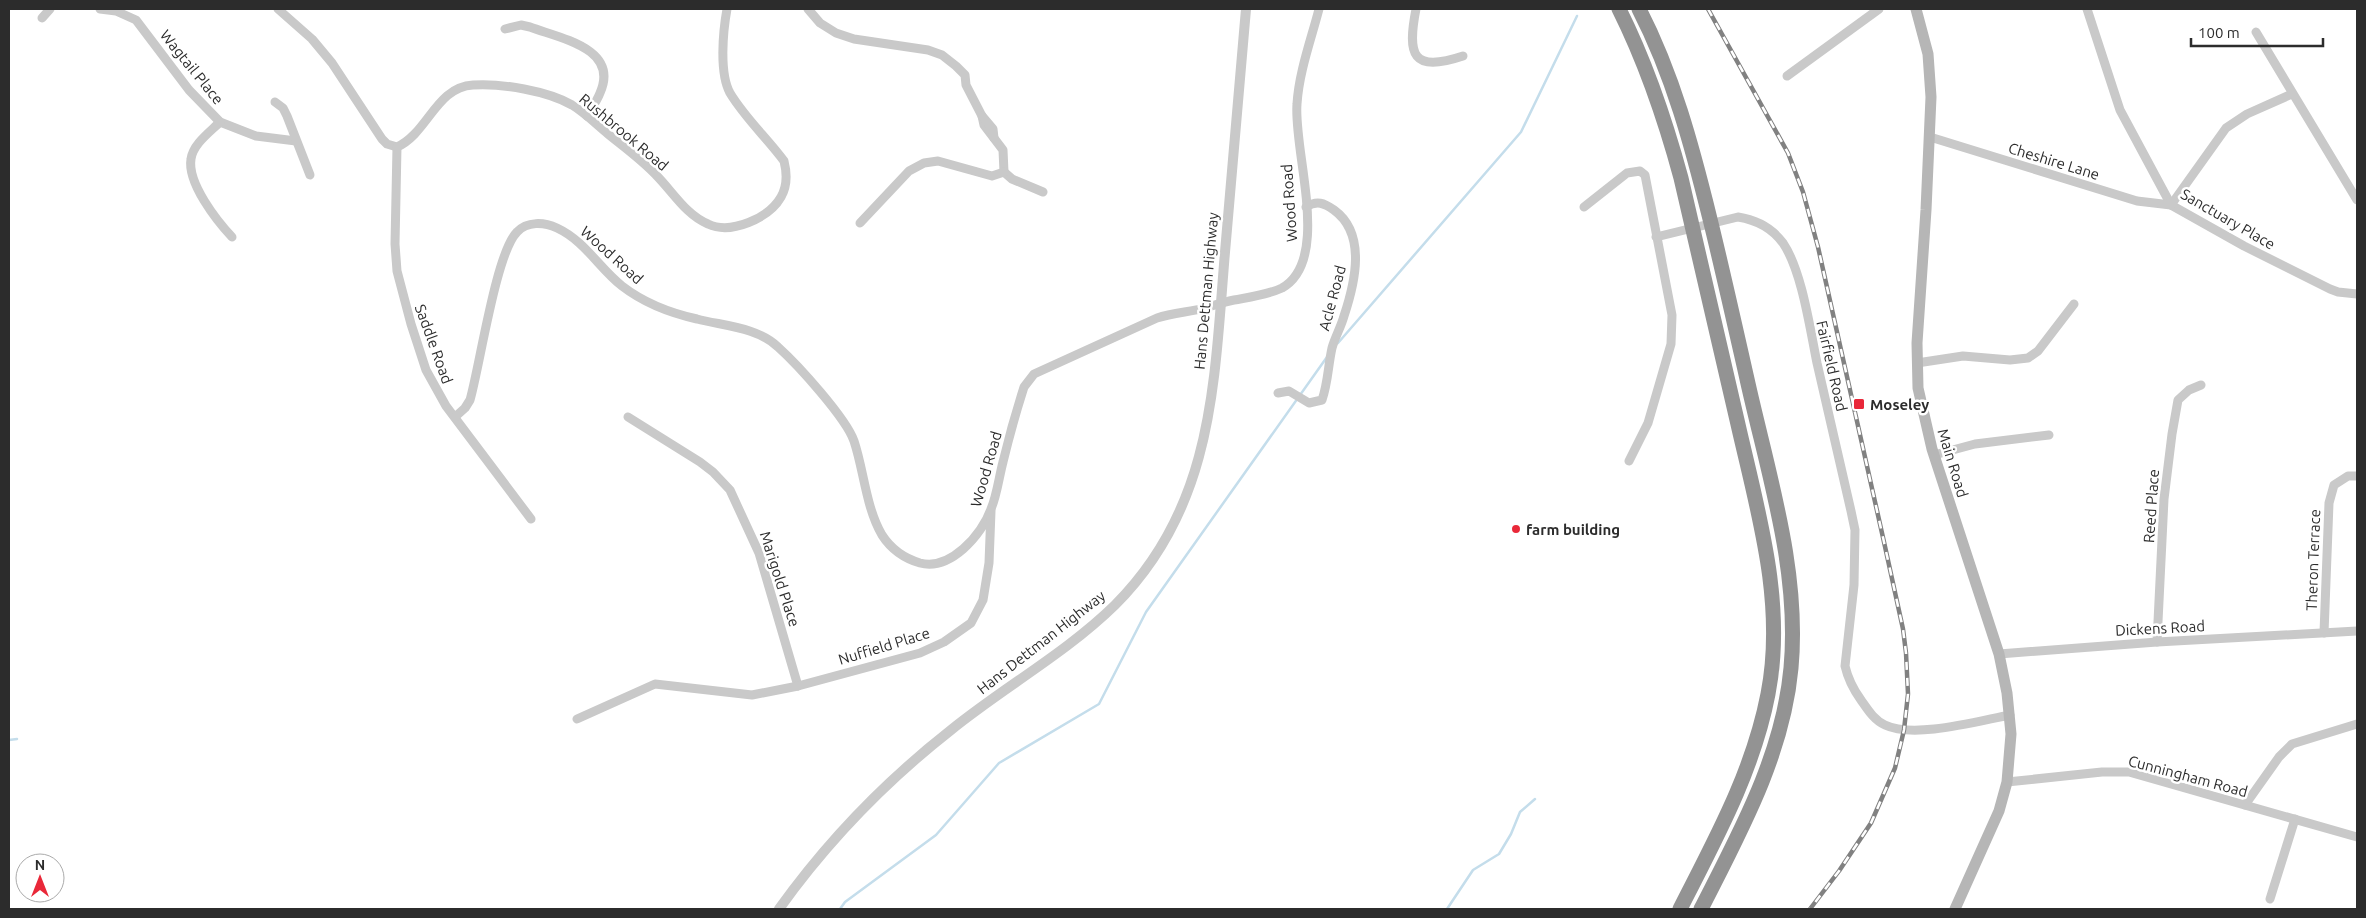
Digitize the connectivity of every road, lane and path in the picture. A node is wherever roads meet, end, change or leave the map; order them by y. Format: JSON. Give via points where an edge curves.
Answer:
{"nodes":[{"id":1,"x":50,"y":9,"type":"edge"},
{"id":2,"x":100,"y":9,"type":"edge"},
{"id":3,"x":278,"y":9,"type":"edge"},
{"id":4,"x":727,"y":9,"type":"edge"},
{"id":5,"x":808,"y":9,"type":"edge"},
{"id":6,"x":1246,"y":9,"type":"edge"},
{"id":7,"x":1320,"y":9,"type":"edge"},
{"id":8,"x":1416,"y":9,"type":"edge"},
{"id":9,"x":1619,"y":9,"type":"edge"},
{"id":10,"x":1639,"y":9,"type":"edge"},
{"id":11,"x":1879,"y":9,"type":"edge"},
{"id":12,"x":1916,"y":9,"type":"edge"},
{"id":13,"x":2087,"y":9,"type":"edge"},
{"id":14,"x":42,"y":18,"type":"dead end"},
{"id":15,"x":505,"y":29,"type":"dead end"},
{"id":16,"x":2256,"y":32,"type":"dead end"},
{"id":17,"x":1462,"y":56,"type":"dead end"},
{"id":18,"x":1787,"y":76,"type":"dead end"},
{"id":19,"x":2292,"y":94,"type":"junction"},
{"id":20,"x":275,"y":102,"type":"dead end"},
{"id":21,"x":587,"y":116,"type":"junction"},
{"id":22,"x":220,"y":122,"type":"junction"},
{"id":23,"x":1930,"y":137,"type":"junction"},
{"id":24,"x":296,"y":141,"type":"junction"},
{"id":25,"x":397,"y":147,"type":"junction"},
{"id":26,"x":1004,"y":172,"type":"junction"},
{"id":27,"x":310,"y":175,"type":"dead end"},
{"id":28,"x":1043,"y":192,"type":"dead end"},
{"id":29,"x":2357,"y":200,"type":"edge"},
{"id":30,"x":2171,"y":205,"type":"junction"},
{"id":31,"x":1306,"y":207,"type":"junction"},
{"id":32,"x":1584,"y":207,"type":"dead end"},
{"id":33,"x":860,"y":223,"type":"dead end"},
{"id":34,"x":232,"y":237,"type":"dead end"},
{"id":35,"x":1656,"y":237,"type":"junction"},
{"id":36,"x":2357,"y":294,"type":"edge"},
{"id":37,"x":1221,"y":303,"type":"junction"},
{"id":38,"x":2074,"y":304,"type":"dead end"},
{"id":39,"x":1916,"y":363,"type":"junction"},
{"id":40,"x":2200,"y":385,"type":"dead end"},
{"id":41,"x":1278,"y":392,"type":"dead end"},
{"id":42,"x":455,"y":416,"type":"junction"},
{"id":43,"x":628,"y":417,"type":"dead end"},
{"id":44,"x":2049,"y":435,"type":"dead end"},
{"id":45,"x":1934,"y":455,"type":"junction"},
{"id":46,"x":1629,"y":461,"type":"dead end"},
{"id":47,"x":2357,"y":476,"type":"edge"},
{"id":48,"x":991,"y":511,"type":"junction"},
{"id":49,"x":532,"y":519,"type":"dead end"},
{"id":50,"x":2357,"y":631,"type":"edge"},
{"id":51,"x":2324,"y":633,"type":"junction"},
{"id":52,"x":2157,"y":642,"type":"junction"},
{"id":53,"x":1999,"y":654,"type":"junction"},
{"id":54,"x":798,"y":686,"type":"junction"},
{"id":55,"x":2010,"y":715,"type":"junction"},
{"id":56,"x":578,"y":719,"type":"dead end"},
{"id":57,"x":2357,"y":724,"type":"edge"},
{"id":58,"x":2007,"y":782,"type":"junction"},
{"id":59,"x":2245,"y":805,"type":"junction"},
{"id":60,"x":2294,"y":819,"type":"junction"},
{"id":61,"x":2357,"y":837,"type":"edge"},
{"id":62,"x":2270,"y":899,"type":"dead end"},
{"id":63,"x":779,"y":909,"type":"edge"},
{"id":64,"x":1680,"y":909,"type":"edge"},
{"id":65,"x":1701,"y":909,"type":"edge"},
{"id":66,"x":1955,"y":909,"type":"edge"}],
"edges":[{"from":1,"to":14,"type":"street"},
{"from":2,"to":22,"type":"street","name":"Wagtail Place","via":[[116,11],[145,28],[186,86]]},
{"from":3,"to":25,"type":"street","via":[[322,50],[382,139]]},
{"from":4,"to":21,"type":"street","name":"Rushbrook Road","via":[[724,36],[727,85],[737,103],[784,161],[787,171],[784,190],[773,207],[738,226],[710,225],[690,212],[642,162]]},
{"from":5,"to":26,"type":"street","via":[[820,23],[836,33],[854,39],[910,46],[942,56],[964,75],[982,116],[990,123],[1002,150]]},
{"from":6,"to":37,"type":"street","name":"Hans Dettman Highway"},
{"from":7,"to":31,"type":"street","name":"Wood Road","via":[[1296,106]]},
{"from":8,"to":17,"type":"street","via":[[1413,47],[1418,59],[1437,63]]},
{"from":9,"to":64,"type":"highway","via":[[1651,81],[1681,178],[1765,543],[1773,608],[1772,663],[1755,747],[1728,814]]},
{"from":10,"to":65,"type":"highway","via":[[1665,67],[1693,148],[1781,526],[1791,592],[1791,669],[1775,747],[1757,794]]},
{"from":11,"to":18,"type":"street"},
{"from":12,"to":23,"type":"main road","name":"Main Road","via":[[1930,74]]},
{"from":13,"to":30,"type":"street","name":"Sanctuary Place","via":[[2120,110]]},
{"from":15,"to":21,"type":"street","via":[[521,25],[530,27],[594,52],[602,66],[603,82]]},
{"from":16,"to":19,"type":"street"},
{"from":19,"to":29,"type":"street"},
{"from":19,"to":30,"type":"street","via":[[2247,114],[2226,128]]},
{"from":20,"to":24,"type":"street","via":[[283,108]]},
{"from":21,"to":25,"type":"street","name":"Rushbrook Road","via":[[573,106],[543,94],[473,85],[452,91],[412,139]]},
{"from":22,"to":24,"type":"street","name":"Wagtail Place","via":[[256,136]]},
{"from":22,"to":34,"type":"street","via":[[197,145],[191,158],[191,171],[207,205]]},
{"from":23,"to":30,"type":"street","name":"Cheshire Lane","via":[[2137,201]]},
{"from":23,"to":39,"type":"main road","name":"Main Road"},
{"from":24,"to":27,"type":"street"},
{"from":25,"to":42,"type":"street","name":"Saddle Road","via":[[397,271],[426,370],[440,397]]},
{"from":26,"to":28,"type":"street","via":[[1012,179]]},
{"from":26,"to":33,"type":"street","via":[[992,176],[958,165],[924,162],[909,171]]},
{"from":30,"to":36,"type":"street","name":"Sanctuary Place","via":[[2324,286],[2338,292]]},
{"from":31,"to":37,"type":"street","name":"Wood Road","via":[[1307,246],[1300,270],[1293,279],[1271,293]]},
{"from":31,"to":41,"type":"street","name":"Acle Road","via":[[1319,202],[1339,213],[1354,241],[1356,256],[1350,294],[1332,350],[1322,400],[1309,403],[1289,391]]},
{"from":32,"to":35,"type":"street","via":[[1627,173],[1640,171],[1648,183]]},
{"from":35,"to":46,"type":"street","via":[[1672,315],[1671,344],[1648,423]]},
{"from":35,"to":55,"type":"street","name":"Fairfield Road","via":[[1738,218],[1757,221],[1776,234],[1790,257],[1798,279],[1854,530],[1854,585],[1845,666],[1855,692],[1874,718],[1904,730],[1947,727]]},
{"from":37,"to":48,"type":"street","name":"Wood Road","via":[[1174,313],[1136,326],[1042,369],[1028,380],[1009,436]]},
{"from":37,"to":63,"type":"street","name":"Hans Dettman Highway","via":[[1209,415],[1200,458],[1183,507],[1151,562],[1100,618],[951,730],[883,790],[828,847]]},
{"from":38,"to":39,"type":"street","via":[[2038,351],[2028,358],[2010,360],[1963,356]]},
{"from":39,"to":45,"type":"main road","name":"Main Road","via":[[1923,416]]},
{"from":40,"to":52,"type":"street","name":"Reed Place","via":[[2178,400],[2172,434],[2164,499]]},
{"from":42,"to":48,"type":"street","name":"Wood Road","via":[[470,400],[499,273],[511,238],[527,225],[544,224],[569,234],[621,285],[649,303],[666,311],[746,330],[769,339],[780,348],[850,430],[881,534],[900,555],[926,564],[942,563],[955,557]]},
{"from":42,"to":49,"type":"street","name":"Saddle Road"},
{"from":43,"to":54,"type":"street","name":"Marigold Place","via":[[700,462],[730,490],[760,553]]},
{"from":44,"to":45,"type":"street","via":[[1966,446]]},
{"from":45,"to":53,"type":"main road","name":"Main Road"},
{"from":47,"to":51,"type":"street","name":"Theron Terrace","via":[[2348,476],[2334,485],[2328,503]]},
{"from":48,"to":54,"type":"street","name":"Nuffield Place","via":[[986,589],[978,614],[971,623],[944,642],[920,652]]},
{"from":50,"to":51,"type":"street","name":"Dickens Road"},
{"from":51,"to":52,"type":"street","name":"Dickens Road"},
{"from":52,"to":53,"type":"street","name":"Dickens Road"},
{"from":53,"to":55,"type":"main road","name":"Main Road"},
{"from":54,"to":56,"type":"street","name":"Nuffield Place","via":[[744,696],[655,684]]},
{"from":55,"to":58,"type":"main road","name":"Main Road","via":[[2011,749]]},
{"from":57,"to":59,"type":"street","via":[[2292,744]]},
{"from":58,"to":59,"type":"street","name":"Cunningham Road","via":[[2128,772]]},
{"from":58,"to":66,"type":"main road","name":"Main Road","via":[[1999,811]]},
{"from":59,"to":60,"type":"street","name":"Cunningham Road"},
{"from":60,"to":61,"type":"street","name":"Cunningham Road"},
{"from":60,"to":62,"type":"street"}]}
